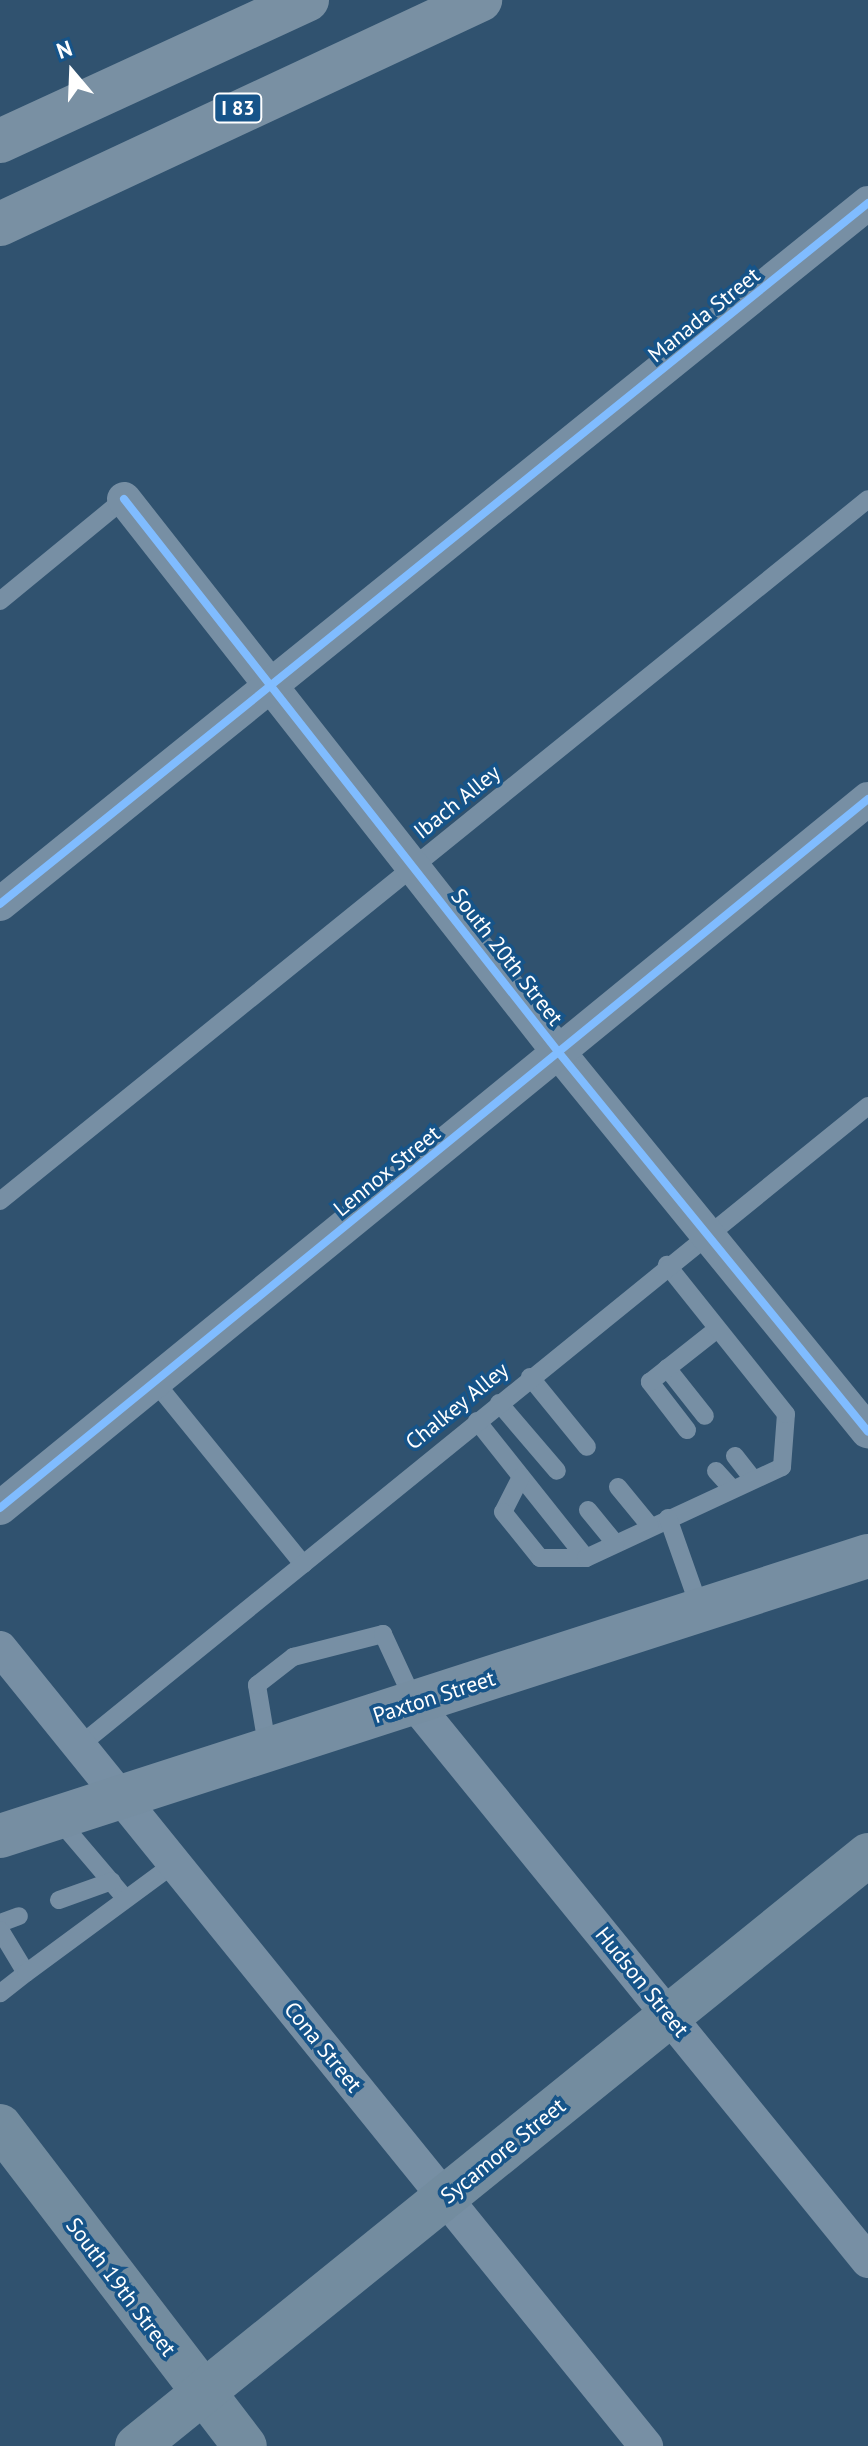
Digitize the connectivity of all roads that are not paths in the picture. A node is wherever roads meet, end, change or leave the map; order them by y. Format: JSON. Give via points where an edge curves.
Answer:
{"nodes":[{"id":1,"x":307,"y":0,"type":"edge"},
{"id":2,"x":480,"y":0,"type":"edge"},
{"id":3,"x":0,"y":141,"type":"edge"},
{"id":4,"x":868,"y":203,"type":"edge"},
{"id":5,"x":0,"y":224,"type":"edge"},
{"id":6,"x":124,"y":499,"type":"joint"},
{"id":7,"x":868,"y":499,"type":"edge"},
{"id":8,"x":0,"y":601,"type":"edge"},
{"id":9,"x":276,"y":688,"type":"junction"},
{"id":10,"x":868,"y":799,"type":"edge"},
{"id":11,"x":415,"y":868,"type":"junction"},
{"id":12,"x":0,"y":904,"type":"edge"},
{"id":13,"x":560,"y":1054,"type":"junction"},
{"id":14,"x":868,"y":1106,"type":"edge"},
{"id":15,"x":0,"y":1201,"type":"edge"},
{"id":16,"x":710,"y":1231,"type":"junction"},
{"id":17,"x":667,"y":1265,"type":"junction"},
{"id":18,"x":717,"y":1329,"type":"junction"},
{"id":19,"x":667,"y":1368,"type":"junction"},
{"id":20,"x":530,"y":1377,"type":"junction"},
{"id":21,"x":155,"y":1382,"type":"junction"},
{"id":22,"x":499,"y":1403,"type":"junction"},
{"id":23,"x":705,"y":1416,"type":"dead end"},
{"id":24,"x":477,"y":1421,"type":"junction"},
{"id":25,"x":687,"y":1430,"type":"dead end"},
{"id":26,"x":868,"y":1431,"type":"edge"},
{"id":27,"x":587,"y":1447,"type":"dead end"},
{"id":28,"x":735,"y":1456,"type":"dead end"},
{"id":29,"x":557,"y":1471,"type":"dead end"},
{"id":30,"x":716,"y":1471,"type":"dead end"},
{"id":31,"x":521,"y":1477,"type":"junction"},
{"id":32,"x":753,"y":1479,"type":"junction"},
{"id":33,"x":618,"y":1487,"type":"dead end"},
{"id":34,"x":732,"y":1489,"type":"junction"},
{"id":35,"x":0,"y":1508,"type":"edge"},
{"id":36,"x":588,"y":1510,"type":"dead end"},
{"id":37,"x":659,"y":1522,"type":"junction"},
{"id":38,"x":615,"y":1543,"type":"junction"},
{"id":39,"x":868,"y":1556,"type":"edge"},
{"id":40,"x":586,"y":1558,"type":"junction"},
{"id":41,"x":303,"y":1564,"type":"junction"},
{"id":42,"x":700,"y":1609,"type":"junction"},
{"id":43,"x":0,"y":1648,"type":"edge"},
{"id":44,"x":415,"y":1704,"type":"junction"},
{"id":45,"x":79,"y":1746,"type":"junction"},
{"id":46,"x":268,"y":1751,"type":"junction"},
{"id":47,"x":122,"y":1799,"type":"junction"},
{"id":48,"x":57,"y":1818,"type":"junction"},
{"id":49,"x":0,"y":1836,"type":"edge"},
{"id":50,"x":868,"y":1855,"type":"edge"},
{"id":51,"x":175,"y":1863,"type":"junction"},
{"id":52,"x":112,"y":1881,"type":"junction"},
{"id":53,"x":126,"y":1899,"type":"junction"},
{"id":54,"x":59,"y":1900,"type":"dead end"},
{"id":55,"x":19,"y":1916,"type":"dead end"},
{"id":56,"x":0,"y":1923,"type":"edge"},
{"id":57,"x":0,"y":1930,"type":"edge"},
{"id":58,"x":26,"y":1973,"type":"junction"},
{"id":59,"x":0,"y":1993,"type":"edge"},
{"id":60,"x":670,"y":2015,"type":"junction"},
{"id":61,"x":0,"y":2126,"type":"edge"},
{"id":62,"x":445,"y":2198,"type":"junction"},
{"id":63,"x":868,"y":2261,"type":"edge"},
{"id":64,"x":202,"y":2394,"type":"junction"},
{"id":65,"x":137,"y":2446,"type":"edge"},
{"id":66,"x":245,"y":2446,"type":"edge"},
{"id":67,"x":646,"y":2446,"type":"edge"}],
"edges":[{"from":1,"to":3,"type":"highway"},
{"from":2,"to":5,"type":"highway","number":"I 83"},
{"from":4,"to":9,"type":"street","name":"Manada Street"},
{"from":6,"to":8,"type":"lane"},
{"from":6,"to":9,"type":"street","name":"South 20th Street"},
{"from":7,"to":11,"type":"lane","name":"Ibach Alley"},
{"from":9,"to":11,"type":"street","name":"South 20th Street"},
{"from":9,"to":12,"type":"street","name":"Manada Street"},
{"from":10,"to":13,"type":"street","name":"Lennox Street"},
{"from":11,"to":13,"type":"street","name":"South 20th Street"},
{"from":11,"to":15,"type":"lane","name":"Ibach Alley"},
{"from":13,"to":16,"type":"street","name":"South 20th Street"},
{"from":13,"to":21,"type":"street","name":"Lennox Street"},
{"from":14,"to":16,"type":"lane","name":"Chalkey Alley"},
{"from":16,"to":17,"type":"lane","name":"Chalkey Alley"},
{"from":16,"to":26,"type":"street","name":"South 20th Street"},
{"from":17,"to":18,"type":"lane"},
{"from":17,"to":20,"type":"lane","name":"Chalkey Alley"},
{"from":18,"to":19,"type":"lane"},
{"from":18,"to":32,"type":"lane","via":[[786,1414],[782,1467]]},
{"from":19,"to":23,"type":"lane"},
{"from":19,"to":25,"type":"lane","via":[[650,1382]]},
{"from":20,"to":22,"type":"lane","name":"Chalkey Alley"},
{"from":20,"to":27,"type":"lane"},
{"from":21,"to":35,"type":"street","name":"Lennox Street"},
{"from":21,"to":41,"type":"lane"},
{"from":22,"to":24,"type":"lane","name":"Chalkey Alley"},
{"from":22,"to":29,"type":"lane"},
{"from":24,"to":31,"type":"lane"},
{"from":24,"to":41,"type":"lane","name":"Chalkey Alley"},
{"from":28,"to":32,"type":"lane"},
{"from":30,"to":34,"type":"lane"},
{"from":31,"to":40,"type":"lane"},
{"from":31,"to":40,"type":"lane","via":[[503,1512],[540,1558]]},
{"from":32,"to":34,"type":"lane"},
{"from":33,"to":37,"type":"lane"},
{"from":34,"to":37,"type":"lane"},
{"from":36,"to":38,"type":"lane"},
{"from":37,"to":38,"type":"lane"},
{"from":37,"to":42,"type":"lane"},
{"from":38,"to":40,"type":"lane"},
{"from":39,"to":42,"type":"main road","name":"Paxton Street"},
{"from":41,"to":45,"type":"lane","name":"Chalkey Alley"},
{"from":42,"to":44,"type":"main road","name":"Paxton Street"},
{"from":43,"to":45,"type":"street","name":"Cona Street"},
{"from":44,"to":46,"type":"main road","name":"Paxton Street"},
{"from":44,"to":46,"type":"lane","via":[[383,1634],[353,1637],[293,1657],[257,1685]]},
{"from":44,"to":60,"type":"street","name":"Hudson Street"},
{"from":45,"to":47,"type":"street","name":"Cona Street"},
{"from":46,"to":47,"type":"main road","name":"Paxton Street"},
{"from":47,"to":48,"type":"main road","name":"Paxton Street"},
{"from":47,"to":51,"type":"street","name":"Cona Street"},
{"from":48,"to":49,"type":"main road","name":"Paxton Street"},
{"from":48,"to":52,"type":"lane"},
{"from":50,"to":60,"type":"main road","name":"Sycamore Street"},
{"from":51,"to":53,"type":"lane"},
{"from":51,"to":62,"type":"street","name":"Cona Street"},
{"from":52,"to":53,"type":"lane"},
{"from":52,"to":54,"type":"lane"},
{"from":53,"to":58,"type":"lane"},
{"from":55,"to":56,"type":"lane"},
{"from":57,"to":58,"type":"lane"},
{"from":58,"to":59,"type":"lane"},
{"from":60,"to":62,"type":"main road","name":"Sycamore Street"},
{"from":60,"to":63,"type":"street","name":"Hudson Street"},
{"from":61,"to":64,"type":"main road","name":"South 19th Street"},
{"from":62,"to":64,"type":"main road","name":"Sycamore Street"},
{"from":62,"to":67,"type":"street","name":"Cona Street"},
{"from":64,"to":65,"type":"main road","name":"Sycamore Street"},
{"from":64,"to":66,"type":"main road","name":"South 19th Street"}]}
